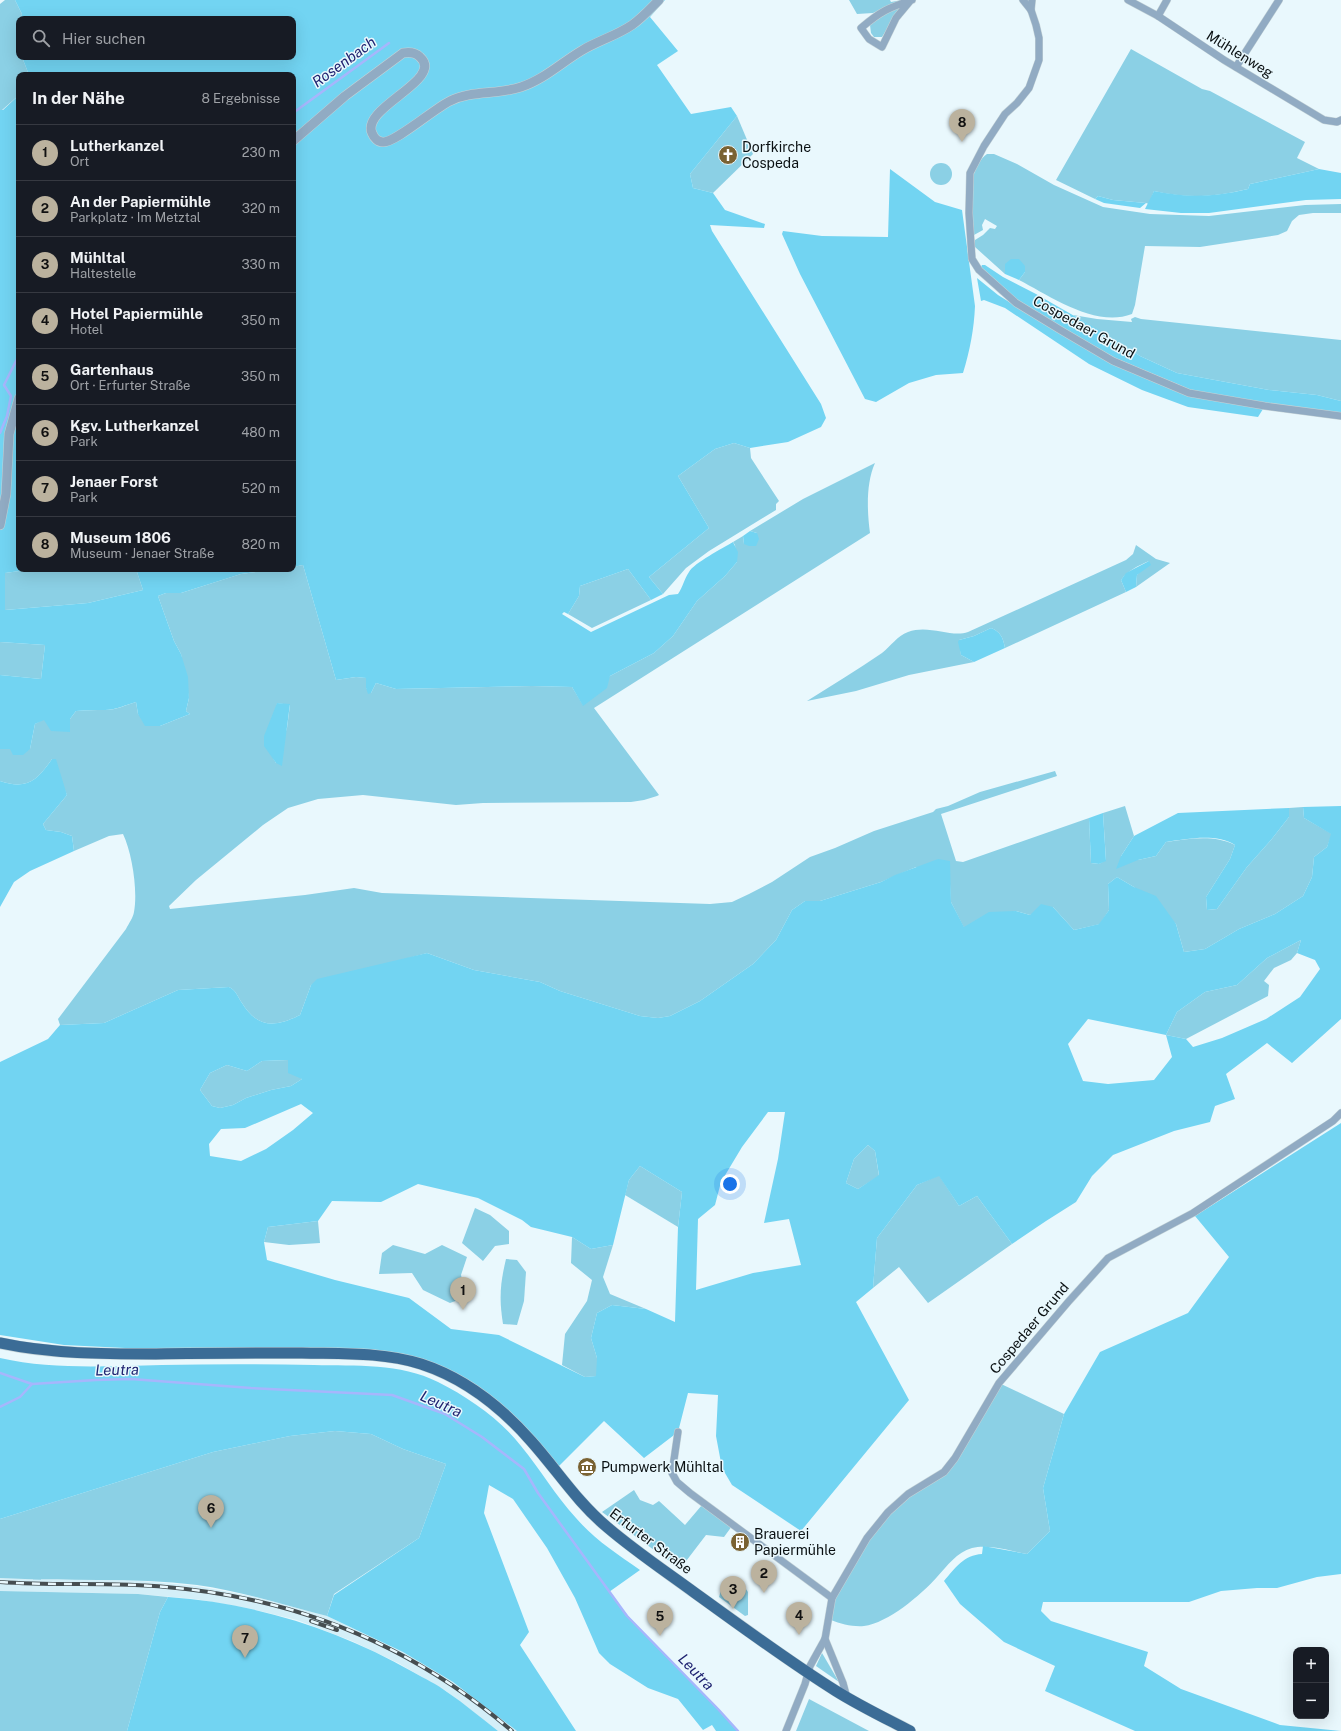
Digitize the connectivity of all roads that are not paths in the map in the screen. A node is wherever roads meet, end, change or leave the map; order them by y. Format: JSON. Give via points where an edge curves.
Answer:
{"nodes":[{"id":1,"x":658,"y":0,"type":"edge"},
{"id":2,"x":912,"y":0,"type":"edge"},
{"id":3,"x":1023,"y":0,"type":"edge"},
{"id":4,"x":1032,"y":0,"type":"edge"},
{"id":5,"x":1128,"y":0,"type":"edge"},
{"id":6,"x":1168,"y":0,"type":"edge"},
{"id":7,"x":1279,"y":0,"type":"edge"},
{"id":8,"x":1031,"y":10,"type":"junction"},
{"id":9,"x":1158,"y":16,"type":"junction"},
{"id":10,"x":1236,"y":67,"type":"junction"},
{"id":11,"x":1341,"y":120,"type":"edge"},
{"id":12,"x":296,"y":138,"type":"edge"},
{"id":13,"x":16,"y":409,"type":"edge"},
{"id":14,"x":1341,"y":416,"type":"edge"},
{"id":15,"x":0,"y":525,"type":"edge"},
{"id":16,"x":1341,"y":1113,"type":"edge"},
{"id":17,"x":0,"y":1343,"type":"edge"},
{"id":18,"x":678,"y":1432,"type":"dead end"},
{"id":19,"x":832,"y":1598,"type":"junction"},
{"id":20,"x":825,"y":1638,"type":"junction"},
{"id":21,"x":808,"y":1673,"type":"junction"},
{"id":22,"x":847,"y":1698,"type":"junction"},
{"id":23,"x":786,"y":1731,"type":"edge"},
{"id":24,"x":910,"y":1731,"type":"edge"}],
"edges":[{"from":1,"to":12,"type":"street","via":[[633,25],[581,51],[535,81],[520,88],[470,94],[453,99],[392,141],[382,142],[372,134],[372,120],[413,84],[423,70],[423,62],[419,56],[410,52],[403,53]]},
{"from":2,"to":2,"type":"street","via":[[878,14],[861,28],[869,39],[882,47],[896,18]]},
{"from":3,"to":8,"type":"street"},
{"from":4,"to":8,"type":"street"},
{"from":5,"to":9,"type":"street","name":"Mühlenweg"},
{"from":6,"to":9,"type":"street"},
{"from":7,"to":10,"type":"street"},
{"from":8,"to":14,"type":"street","name":"Cospedaer Grund","via":[[1040,45],[1034,78],[1017,103],[1005,114],[984,146],[969,177],[972,258],[979,270],[1016,303],[1113,361],[1189,393]]},
{"from":9,"to":10,"type":"street","name":"Mühlenweg"},
{"from":10,"to":11,"type":"street","name":"Mühlenweg","via":[[1324,120]]},
{"from":13,"to":15,"type":"street","via":[[9,434],[6,494]]},
{"from":16,"to":19,"type":"street","name":"Cospedaer Grund","via":[[1193,1213],[1108,1258],[999,1383],[944,1472],[908,1494],[888,1512],[867,1538]]},
{"from":17,"to":21,"type":"main road","name":"Erfurter Straße","via":[[80,1353],[371,1355],[421,1364],[442,1372],[466,1385],[511,1420],[578,1499],[612,1532]]},
{"from":18,"to":19,"type":"street","via":[[672,1473],[678,1482]]},
{"from":19,"to":20,"type":"street","name":"Cospedaer Grund"},
{"from":20,"to":21,"type":"street","name":"Cospedaer Grund"},
{"from":20,"to":22,"type":"street"},
{"from":21,"to":22,"type":"main road"},
{"from":21,"to":23,"type":"street","name":"Cospedaer Grund"},
{"from":22,"to":24,"type":"main road"}]}
